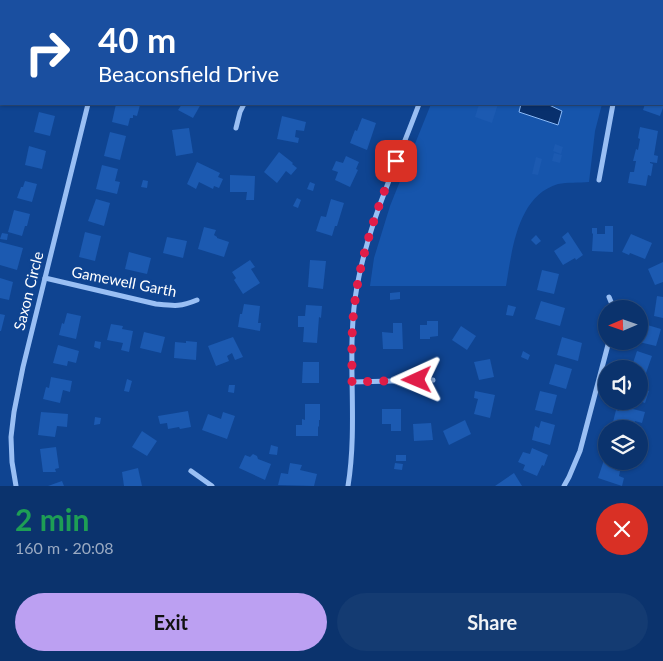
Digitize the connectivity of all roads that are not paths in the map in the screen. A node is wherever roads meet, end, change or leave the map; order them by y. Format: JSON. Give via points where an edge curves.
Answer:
{"nodes":[{"id":1,"x":88,"y":105,"type":"edge"},
{"id":2,"x":244,"y":105,"type":"edge"},
{"id":3,"x":419,"y":105,"type":"edge"},
{"id":4,"x":613,"y":105,"type":"edge"},
{"id":5,"x":236,"y":128,"type":"dead end"},
{"id":6,"x":599,"y":180,"type":"dead end"},
{"id":7,"x":45,"y":278,"type":"junction"},
{"id":8,"x":609,"y":297,"type":"dead end"},
{"id":9,"x":197,"y":300,"type":"dead end"},
{"id":10,"x":610,"y":300,"type":"edge"},
{"id":11,"x":607,"y":350,"type":"edge"},
{"id":12,"x":433,"y":380,"type":"dead end"},
{"id":13,"x":352,"y":382,"type":"junction"},
{"id":14,"x":191,"y":471,"type":"dead end"},
{"id":15,"x":16,"y":486,"type":"edge"},
{"id":16,"x":212,"y":486,"type":"edge"},
{"id":17,"x":348,"y":486,"type":"edge"},
{"id":18,"x":564,"y":486,"type":"edge"}],
"edges":[{"from":1,"to":7,"type":"street","name":"Saxon Circle"},
{"from":2,"to":5,"type":"street"},
{"from":3,"to":13,"type":"street","via":[[378,209],[362,262],[353,321]]},
{"from":4,"to":6,"type":"street"},
{"from":7,"to":9,"type":"street","name":"Gamewell Garth","via":[[156,304],[182,306]]},
{"from":7,"to":15,"type":"street","name":"Saxon Circle","via":[[14,412],[11,437]]},
{"from":8,"to":10,"type":"street"},
{"from":11,"to":18,"type":"street","via":[[580,451]]},
{"from":12,"to":13,"type":"street"},
{"from":13,"to":17,"type":"street"},
{"from":14,"to":16,"type":"street"}]}
